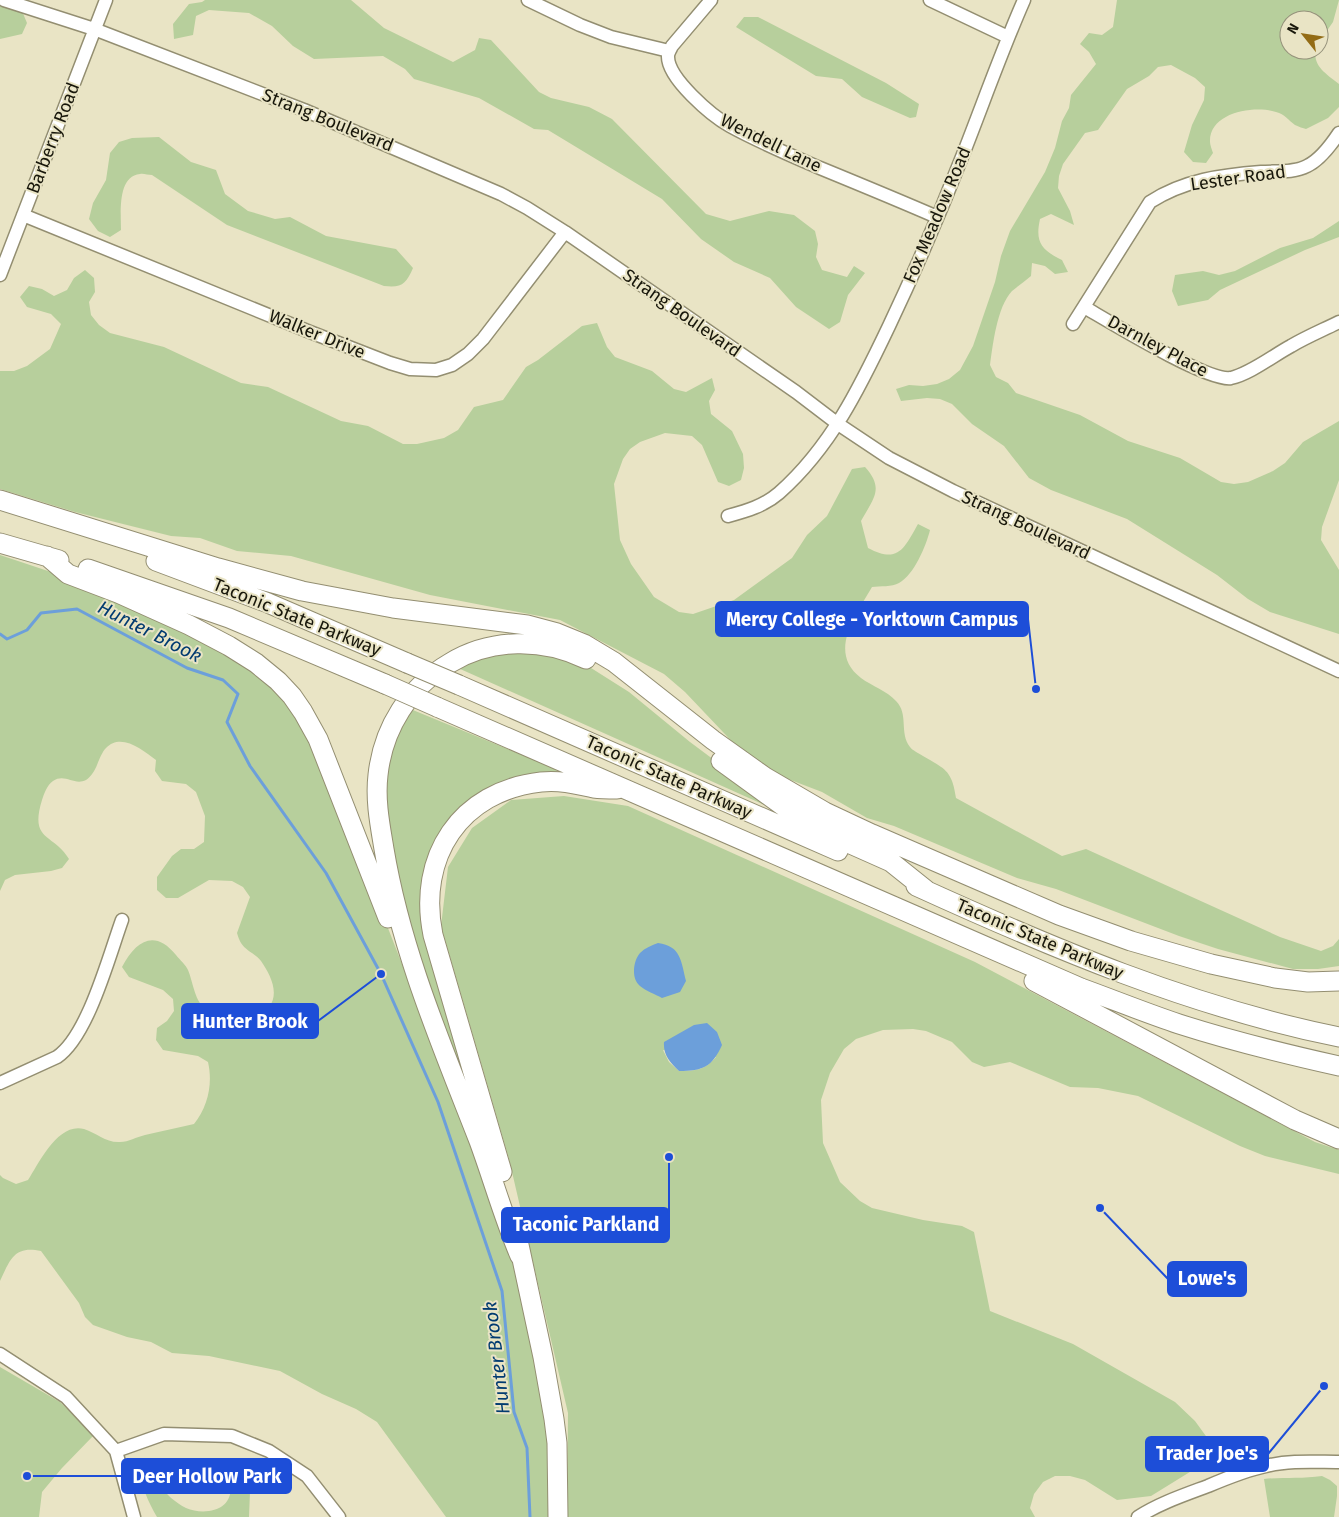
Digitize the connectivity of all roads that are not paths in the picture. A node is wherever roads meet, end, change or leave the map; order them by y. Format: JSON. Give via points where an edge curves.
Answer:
{"nodes":[{"id":1,"x":4,"y":0,"type":"edge"},
{"id":2,"x":106,"y":0,"type":"edge"},
{"id":3,"x":528,"y":0,"type":"edge"},
{"id":4,"x":711,"y":0,"type":"edge"},
{"id":5,"x":930,"y":0,"type":"edge"},
{"id":6,"x":1024,"y":0,"type":"edge"},
{"id":7,"x":94,"y":29,"type":"junction"},
{"id":8,"x":1008,"y":37,"type":"junction"},
{"id":9,"x":669,"y":51,"type":"junction"},
{"id":10,"x":1339,"y":133,"type":"edge"},
{"id":11,"x":23,"y":215,"type":"junction"},
{"id":12,"x":937,"y":217,"type":"junction"},
{"id":13,"x":565,"y":232,"type":"junction"},
{"id":14,"x":0,"y":275,"type":"edge"},
{"id":15,"x":1084,"y":308,"type":"junction"},
{"id":16,"x":1339,"y":322,"type":"edge"},
{"id":17,"x":1073,"y":324,"type":"dead end"},
{"id":18,"x":838,"y":424,"type":"junction"},
{"id":19,"x":0,"y":500,"type":"edge"},
{"id":20,"x":0,"y":512,"type":"edge"},
{"id":21,"x":728,"y":516,"type":"dead end"},
{"id":22,"x":0,"y":543,"type":"edge"},
{"id":23,"x":47,"y":556,"type":"junction"},
{"id":24,"x":1339,"y":671,"type":"edge"},
{"id":25,"x":628,"y":789,"type":"junction"},
{"id":26,"x":926,"y":890,"type":"junction"},
{"id":27,"x":122,"y":920,"type":"dead end"},
{"id":28,"x":952,"y":931,"type":"junction"},
{"id":29,"x":1339,"y":981,"type":"edge"},
{"id":30,"x":1339,"y":1037,"type":"edge"},
{"id":31,"x":440,"y":1043,"type":"junction"},
{"id":32,"x":1339,"y":1066,"type":"edge"},
{"id":33,"x":0,"y":1083,"type":"edge"},
{"id":34,"x":1339,"y":1139,"type":"edge"},
{"id":35,"x":520,"y":1256,"type":"junction"},
{"id":36,"x":0,"y":1354,"type":"edge"},
{"id":37,"x":116,"y":1451,"type":"junction"},
{"id":38,"x":1339,"y":1462,"type":"edge"},
{"id":39,"x":134,"y":1517,"type":"edge"},
{"id":40,"x":339,"y":1517,"type":"edge"},
{"id":41,"x":558,"y":1517,"type":"edge"},
{"id":42,"x":1138,"y":1517,"type":"edge"}],
"edges":[{"from":1,"to":7,"type":"street","name":"Strang Boulevard"},
{"from":2,"to":7,"type":"street","name":"Barberry Road"},
{"from":3,"to":9,"type":"street","via":[[611,37]]},
{"from":4,"to":9,"type":"street"},
{"from":5,"to":8,"type":"street"},
{"from":6,"to":8,"type":"street","name":"Fox Meadow Road"},
{"from":7,"to":11,"type":"street","name":"Barberry Road"},
{"from":7,"to":13,"type":"street","name":"Strang Boulevard","via":[[304,110],[476,182]]},
{"from":8,"to":12,"type":"street","name":"Fox Meadow Road"},
{"from":9,"to":12,"type":"street","name":"Wendell Lane","via":[[668,62],[679,81],[694,98],[729,126],[773,148]]},
{"from":10,"to":15,"type":"street","name":"Lester Road","via":[[1306,167],[1184,184],[1150,202]]},
{"from":11,"to":13,"type":"street","name":"Walker Drive","via":[[390,363],[436,370],[468,354],[483,339]]},
{"from":11,"to":14,"type":"street","name":"Barberry Road"},
{"from":12,"to":18,"type":"street","name":"Fox Meadow Road","via":[[912,278]]},
{"from":13,"to":18,"type":"street","name":"Strang Boulevard"},
{"from":15,"to":16,"type":"street","name":"Darnley Place","via":[[1218,378],[1231,378],[1245,372]]},
{"from":15,"to":17,"type":"street","name":"Lester Road"},
{"from":18,"to":21,"type":"street","name":"Fox Meadow Road","via":[[778,494],[764,503]]},
{"from":18,"to":24,"type":"street","name":"Strang Boulevard","via":[[889,458],[953,491]]},
{"from":19,"to":29,"type":"highway","via":[[295,589],[376,605],[527,625],[557,633],[614,662],[718,745],[765,777],[824,812],[878,837],[1059,916],[1146,946],[1275,978]]},
{"from":20,"to":26,"type":"highway","name":"Taconic State Parkway","bridge":true,"via":[[204,578],[301,616]]},
{"from":22,"to":23,"type":"highway","name":"Taconic State Parkway"},
{"from":23,"to":25,"type":"highway","name":"Taconic State Parkway","bridge":true,"via":[[221,615]]},
{"from":23,"to":31,"type":"highway","via":[[68,574],[142,603],[230,646],[264,669],[292,696],[318,739]]},
{"from":25,"to":28,"type":"highway","name":"Taconic State Parkway"},
{"from":25,"to":35,"type":"highway","via":[[549,782],[518,787],[494,796],[470,811],[456,826],[441,850],[431,878],[429,910],[433,935],[505,1184]]},
{"from":26,"to":30,"type":"highway","name":"Taconic State Parkway","via":[[1072,954],[1153,985],[1260,1018]]},
{"from":26,"to":31,"type":"highway","via":[[891,862],[837,838],[774,801],[587,659],[563,649],[535,644],[506,644],[478,650],[444,666],[410,697],[387,736],[378,775],[378,810],[390,885],[406,945]]},
{"from":27,"to":33,"type":"street","via":[[76,1037],[57,1057]]},
{"from":28,"to":32,"type":"highway","name":"Taconic State Parkway","via":[[1146,1012],[1244,1043]]},
{"from":28,"to":34,"type":"highway","via":[[963,947],[1071,999],[1301,1123]]},
{"from":31,"to":35,"type":"highway"},
{"from":35,"to":41,"type":"highway","via":[[554,1419]]},
{"from":36,"to":37,"type":"street","via":[[66,1397]]},
{"from":37,"to":39,"type":"street"},
{"from":37,"to":40,"type":"street","via":[[164,1434],[232,1436],[270,1451],[307,1476]]},
{"from":38,"to":42,"type":"street","via":[[1267,1465],[1152,1508]]}]}
